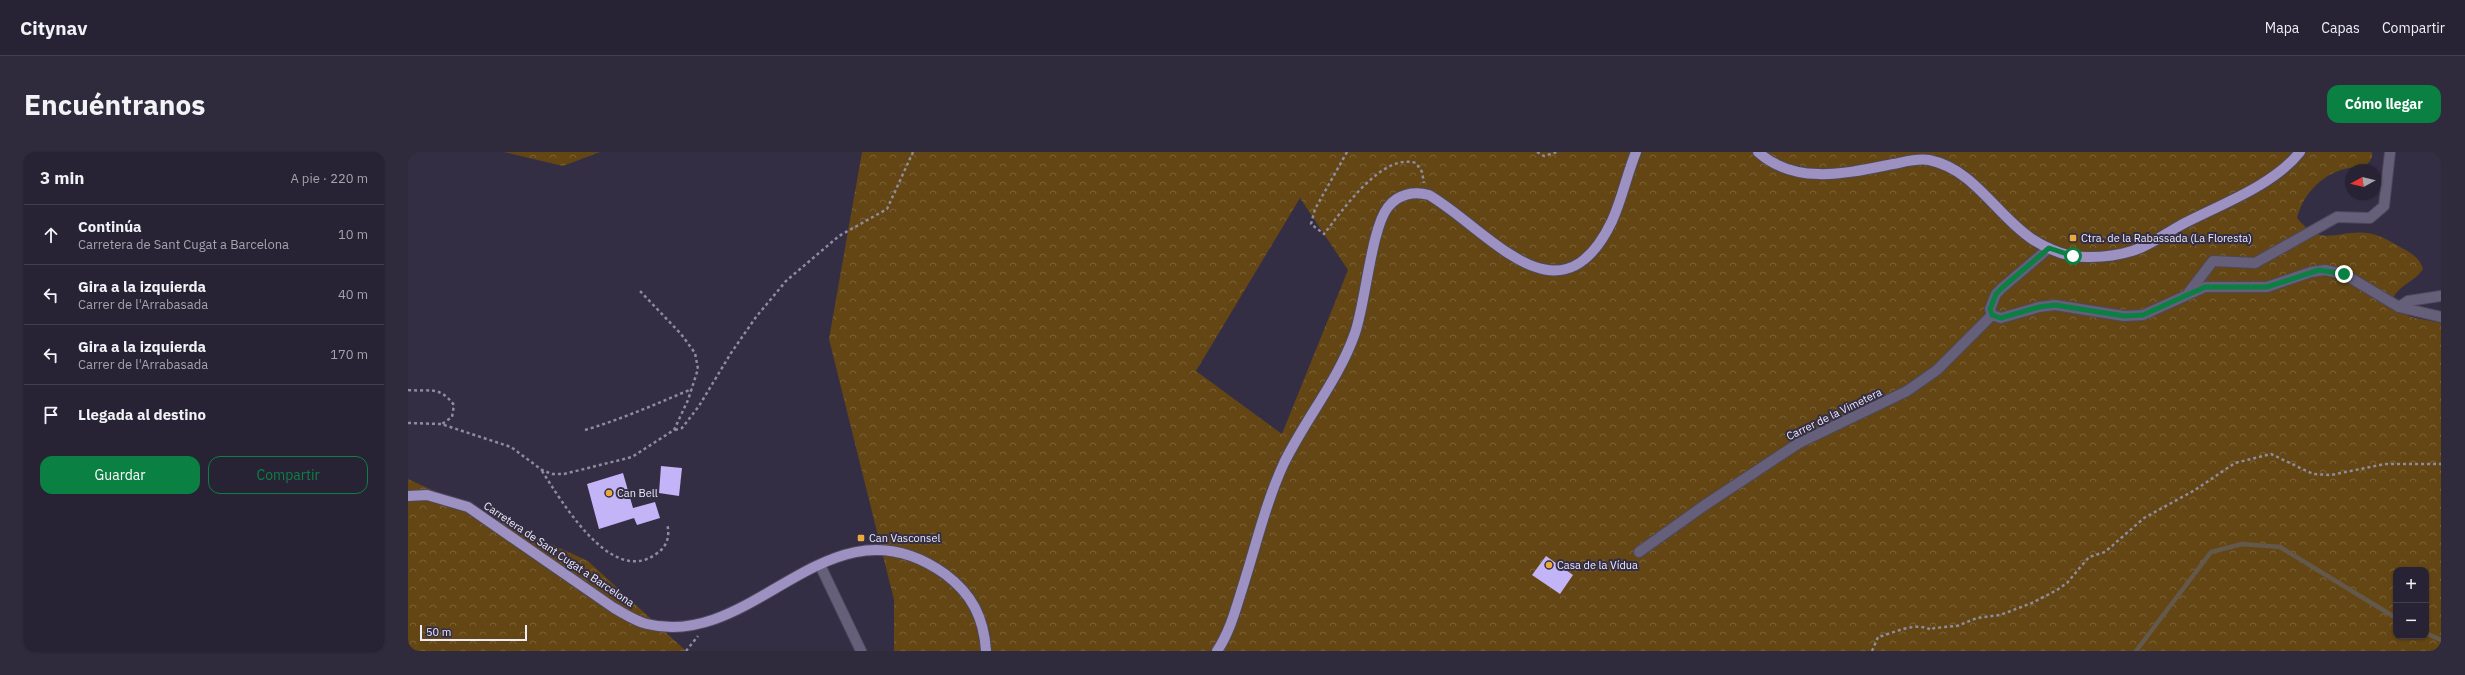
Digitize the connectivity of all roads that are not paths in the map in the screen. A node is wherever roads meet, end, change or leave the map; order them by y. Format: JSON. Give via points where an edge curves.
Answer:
{"nodes":[{"id":1,"x":1636,"y":152,"type":"edge"},
{"id":2,"x":1758,"y":152,"type":"edge"},
{"id":3,"x":2300,"y":152,"type":"edge"},
{"id":4,"x":2390,"y":152,"type":"edge"},
{"id":5,"x":2049,"y":248,"type":"junction"},
{"id":6,"x":2190,"y":292,"type":"junction"},
{"id":7,"x":2441,"y":296,"type":"edge"},
{"id":8,"x":2399,"y":307,"type":"junction"},
{"id":9,"x":1992,"y":315,"type":"junction"},
{"id":10,"x":2441,"y":317,"type":"edge"},
{"id":11,"x":408,"y":496,"type":"edge"},
{"id":12,"x":1639,"y":552,"type":"dead end"},
{"id":13,"x":820,"y":565,"type":"junction"},
{"id":14,"x":861,"y":651,"type":"edge"},
{"id":15,"x":986,"y":651,"type":"edge"},
{"id":16,"x":1217,"y":651,"type":"edge"}],
"edges":[{"from":1,"to":16,"type":"main road","via":[[1612,221],[1597,247],[1585,260],[1560,270],[1543,269],[1518,260],[1444,205],[1421,193],[1403,195],[1394,201],[1384,214],[1360,318],[1349,350],[1284,463],[1269,500],[1232,621]]},
{"from":2,"to":5,"type":"main road","via":[[1790,170],[1819,175],[1921,159],[1944,164],[1970,180],[2031,238]]},
{"from":3,"to":5,"type":"main road","via":[[2275,176],[2134,250],[2087,257],[2073,256]]},
{"from":4,"to":6,"type":"street","via":[[2384,206],[2370,218],[2337,217],[2255,263],[2213,261]]},
{"from":5,"to":9,"type":"street","via":[[1996,294],[1990,309]]},
{"from":6,"to":8,"type":"street","via":[[2215,286],[2267,287],[2311,272],[2331,270],[2349,276]]},
{"from":6,"to":9,"type":"street","via":[[2143,315],[2124,316],[2055,305],[2001,318]]},
{"from":7,"to":8,"type":"street","via":[[2408,301]]},
{"from":8,"to":10,"type":"street"},
{"from":9,"to":12,"type":"street","name":"Carrer de la Vimetera","via":[[1937,370],[1907,391],[1799,443]]},
{"from":11,"to":13,"type":"main road","name":"Carretera de Sant Cugat a Barcelona","via":[[427,495],[468,507],[595,595],[634,619],[648,624],[680,626],[718,618]]},
{"from":13,"to":14,"type":"street"},
{"from":13,"to":15,"type":"main road","name":"Carretera de Sant Cugat a Barcelona","via":[[851,552],[872,549],[904,554],[936,568],[964,590],[971,600],[982,624]]}]}
